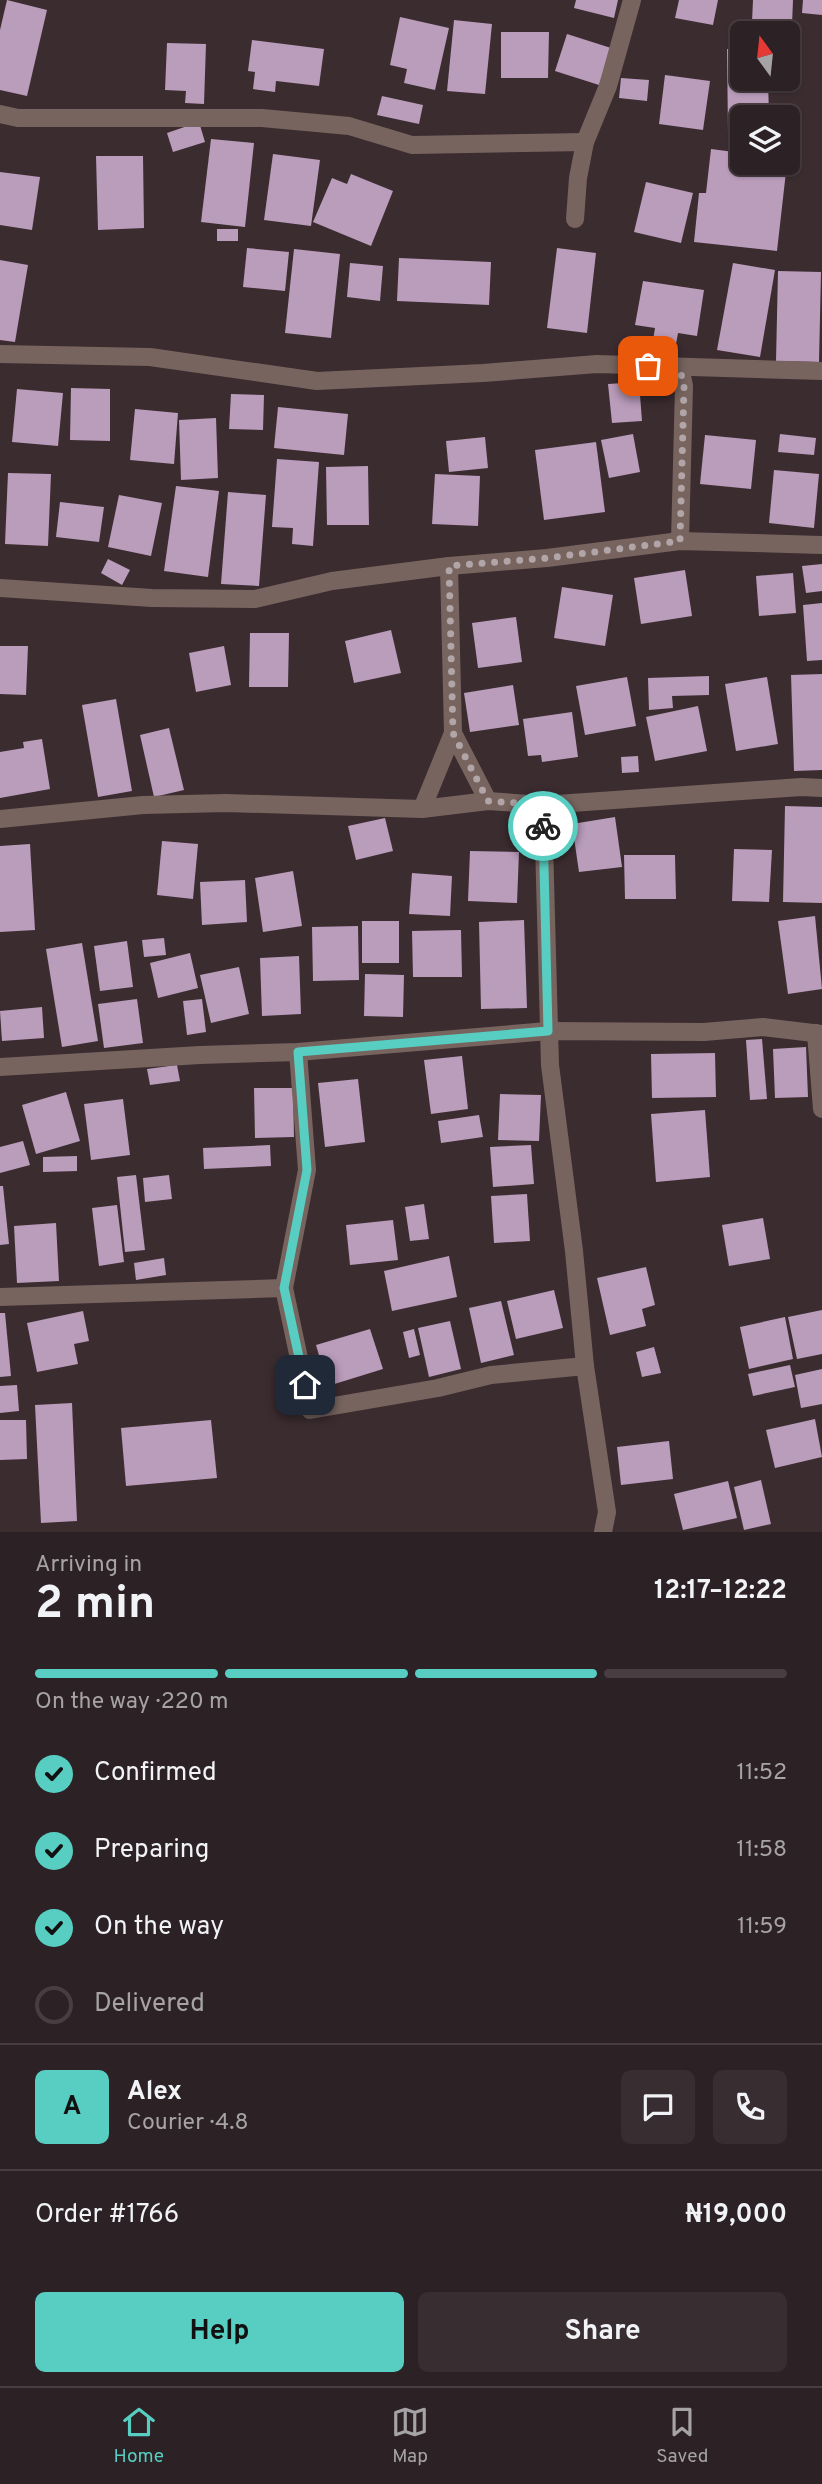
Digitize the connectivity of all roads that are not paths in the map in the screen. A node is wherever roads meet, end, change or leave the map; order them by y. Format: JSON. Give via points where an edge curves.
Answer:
{"nodes":[{"id":1,"x":632,"y":0,"type":"edge"},
{"id":2,"x":0,"y":114,"type":"edge"},
{"id":3,"x":585,"y":142,"type":"junction"},
{"id":4,"x":575,"y":219,"type":"dead end"},
{"id":5,"x":0,"y":354,"type":"edge"},
{"id":6,"x":674,"y":368,"type":"junction"},
{"id":7,"x":822,"y":371,"type":"edge"},
{"id":8,"x":680,"y":541,"type":"junction"},
{"id":9,"x":822,"y":545,"type":"edge"},
{"id":10,"x":449,"y":566,"type":"junction"},
{"id":11,"x":0,"y":588,"type":"edge"},
{"id":12,"x":453,"y":733,"type":"junction"},
{"id":13,"x":822,"y":788,"type":"edge"},
{"id":14,"x":488,"y":801,"type":"junction"},
{"id":15,"x":543,"y":805,"type":"junction"},
{"id":16,"x":422,"y":809,"type":"junction"},
{"id":17,"x":0,"y":819,"type":"edge"},
{"id":18,"x":548,"y":1031,"type":"junction"},
{"id":19,"x":819,"y":1033,"type":"edge"},
{"id":20,"x":298,"y":1052,"type":"junction"},
{"id":21,"x":0,"y":1067,"type":"edge"},
{"id":22,"x":822,"y":1109,"type":"edge"},
{"id":23,"x":284,"y":1288,"type":"junction"},
{"id":24,"x":0,"y":1297,"type":"edge"},
{"id":25,"x":585,"y":1366,"type":"junction"},
{"id":26,"x":603,"y":1532,"type":"edge"}],
"edges":[{"from":1,"to":3,"type":"street","via":[[608,86]]},
{"from":2,"to":3,"type":"street","via":[[18,118],[262,118],[349,126],[412,145]]},
{"from":3,"to":4,"type":"street"},
{"from":5,"to":6,"type":"street","via":[[150,357],[317,381],[597,364]]},
{"from":6,"to":7,"type":"street"},
{"from":6,"to":8,"type":"street","via":[[684,386]]},
{"from":8,"to":9,"type":"street"},
{"from":8,"to":10,"type":"street"},
{"from":10,"to":11,"type":"street","via":[[332,581],[256,599]]},
{"from":10,"to":12,"type":"street"},
{"from":12,"to":14,"type":"street"},
{"from":12,"to":16,"type":"street"},
{"from":13,"to":15,"type":"street"},
{"from":14,"to":15,"type":"street"},
{"from":14,"to":16,"type":"street"},
{"from":15,"to":18,"type":"street"},
{"from":16,"to":17,"type":"street","via":[[226,803],[132,806]]},
{"from":18,"to":19,"type":"street","via":[[704,1032],[763,1027]]},
{"from":18,"to":20,"type":"street"},
{"from":18,"to":25,"type":"street"},
{"from":19,"to":22,"type":"street"},
{"from":20,"to":21,"type":"street"},
{"from":20,"to":23,"type":"street","via":[[307,1170]]},
{"from":23,"to":24,"type":"street"},
{"from":23,"to":25,"type":"street","via":[[310,1410],[491,1375]]},
{"from":25,"to":26,"type":"street","via":[[607,1513]]}]}
